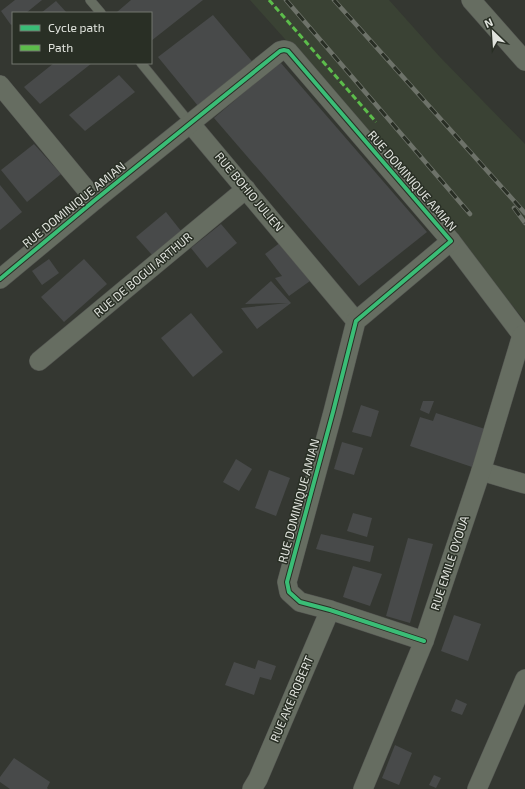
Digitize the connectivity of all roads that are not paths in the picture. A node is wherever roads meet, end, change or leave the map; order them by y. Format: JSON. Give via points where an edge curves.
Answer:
{"nodes":[{"id":1,"x":90,"y":0,"type":"edge"},
{"id":2,"x":471,"y":0,"type":"edge"},
{"id":3,"x":100,"y":12,"type":"edge"},
{"id":4,"x":525,"y":61,"type":"edge"},
{"id":5,"x":142,"y":64,"type":"edge"},
{"id":6,"x":0,"y":85,"type":"edge"},
{"id":7,"x":190,"y":123,"type":"junction"},
{"id":8,"x":246,"y":189,"type":"junction"},
{"id":9,"x":95,"y":200,"type":"junction"},
{"id":10,"x":451,"y":241,"type":"junction"},
{"id":11,"x":0,"y":279,"type":"edge"},
{"id":12,"x":356,"y":321,"type":"junction"},
{"id":13,"x":524,"y":336,"type":"edge"},
{"id":14,"x":39,"y":361,"type":"dead end"},
{"id":15,"x":480,"y":471,"type":"junction"},
{"id":16,"x":525,"y":484,"type":"edge"},
{"id":17,"x":330,"y":610,"type":"junction"},
{"id":18,"x":424,"y":641,"type":"junction"},
{"id":19,"x":525,"y":679,"type":"edge"},
{"id":20,"x":252,"y":789,"type":"edge"},
{"id":21,"x":363,"y":789,"type":"edge"},
{"id":22,"x":477,"y":789,"type":"edge"}],
"edges":[{"from":1,"to":3,"type":"lane"},
{"from":2,"to":4,"type":"street"},
{"from":5,"to":7,"type":"lane","name":"RUE BOHIO JULIEN"},
{"from":6,"to":9,"type":"street"},
{"from":7,"to":8,"type":"street","name":"RUE BOHIO JULIEN"},
{"from":7,"to":9,"type":"street","name":"RUE DOMINIQUE AMIAN"},
{"from":7,"to":10,"type":"street","name":"RUE DOMINIQUE AMIAN","via":[[280,51],[288,51]]},
{"from":8,"to":12,"type":"street","name":"RUE BOHIO JULIEN"},
{"from":8,"to":14,"type":"street","name":"RUE DE BOGUI ARTHUR"},
{"from":9,"to":11,"type":"street","name":"RUE DOMINIQUE AMIAN"},
{"from":10,"to":12,"type":"street","name":"RUE DOMINIQUE AMIAN"},
{"from":10,"to":13,"type":"street"},
{"from":12,"to":17,"type":"street","name":"RUE DOMINIQUE AMIAN","via":[[286,582],[289,592],[300,602]]},
{"from":13,"to":15,"type":"street","name":"RUE EMILE OYOUA"},
{"from":15,"to":16,"type":"street"},
{"from":15,"to":18,"type":"street","name":"RUE EMILE OYOUA"},
{"from":17,"to":18,"type":"street","name":"RUE DOMINIQUE AMIAN"},
{"from":17,"to":20,"type":"street","name":"RUE AKE ROBERT"},
{"from":18,"to":21,"type":"street","name":"RUE EMILE OYOUA"},
{"from":19,"to":22,"type":"street"}]}
